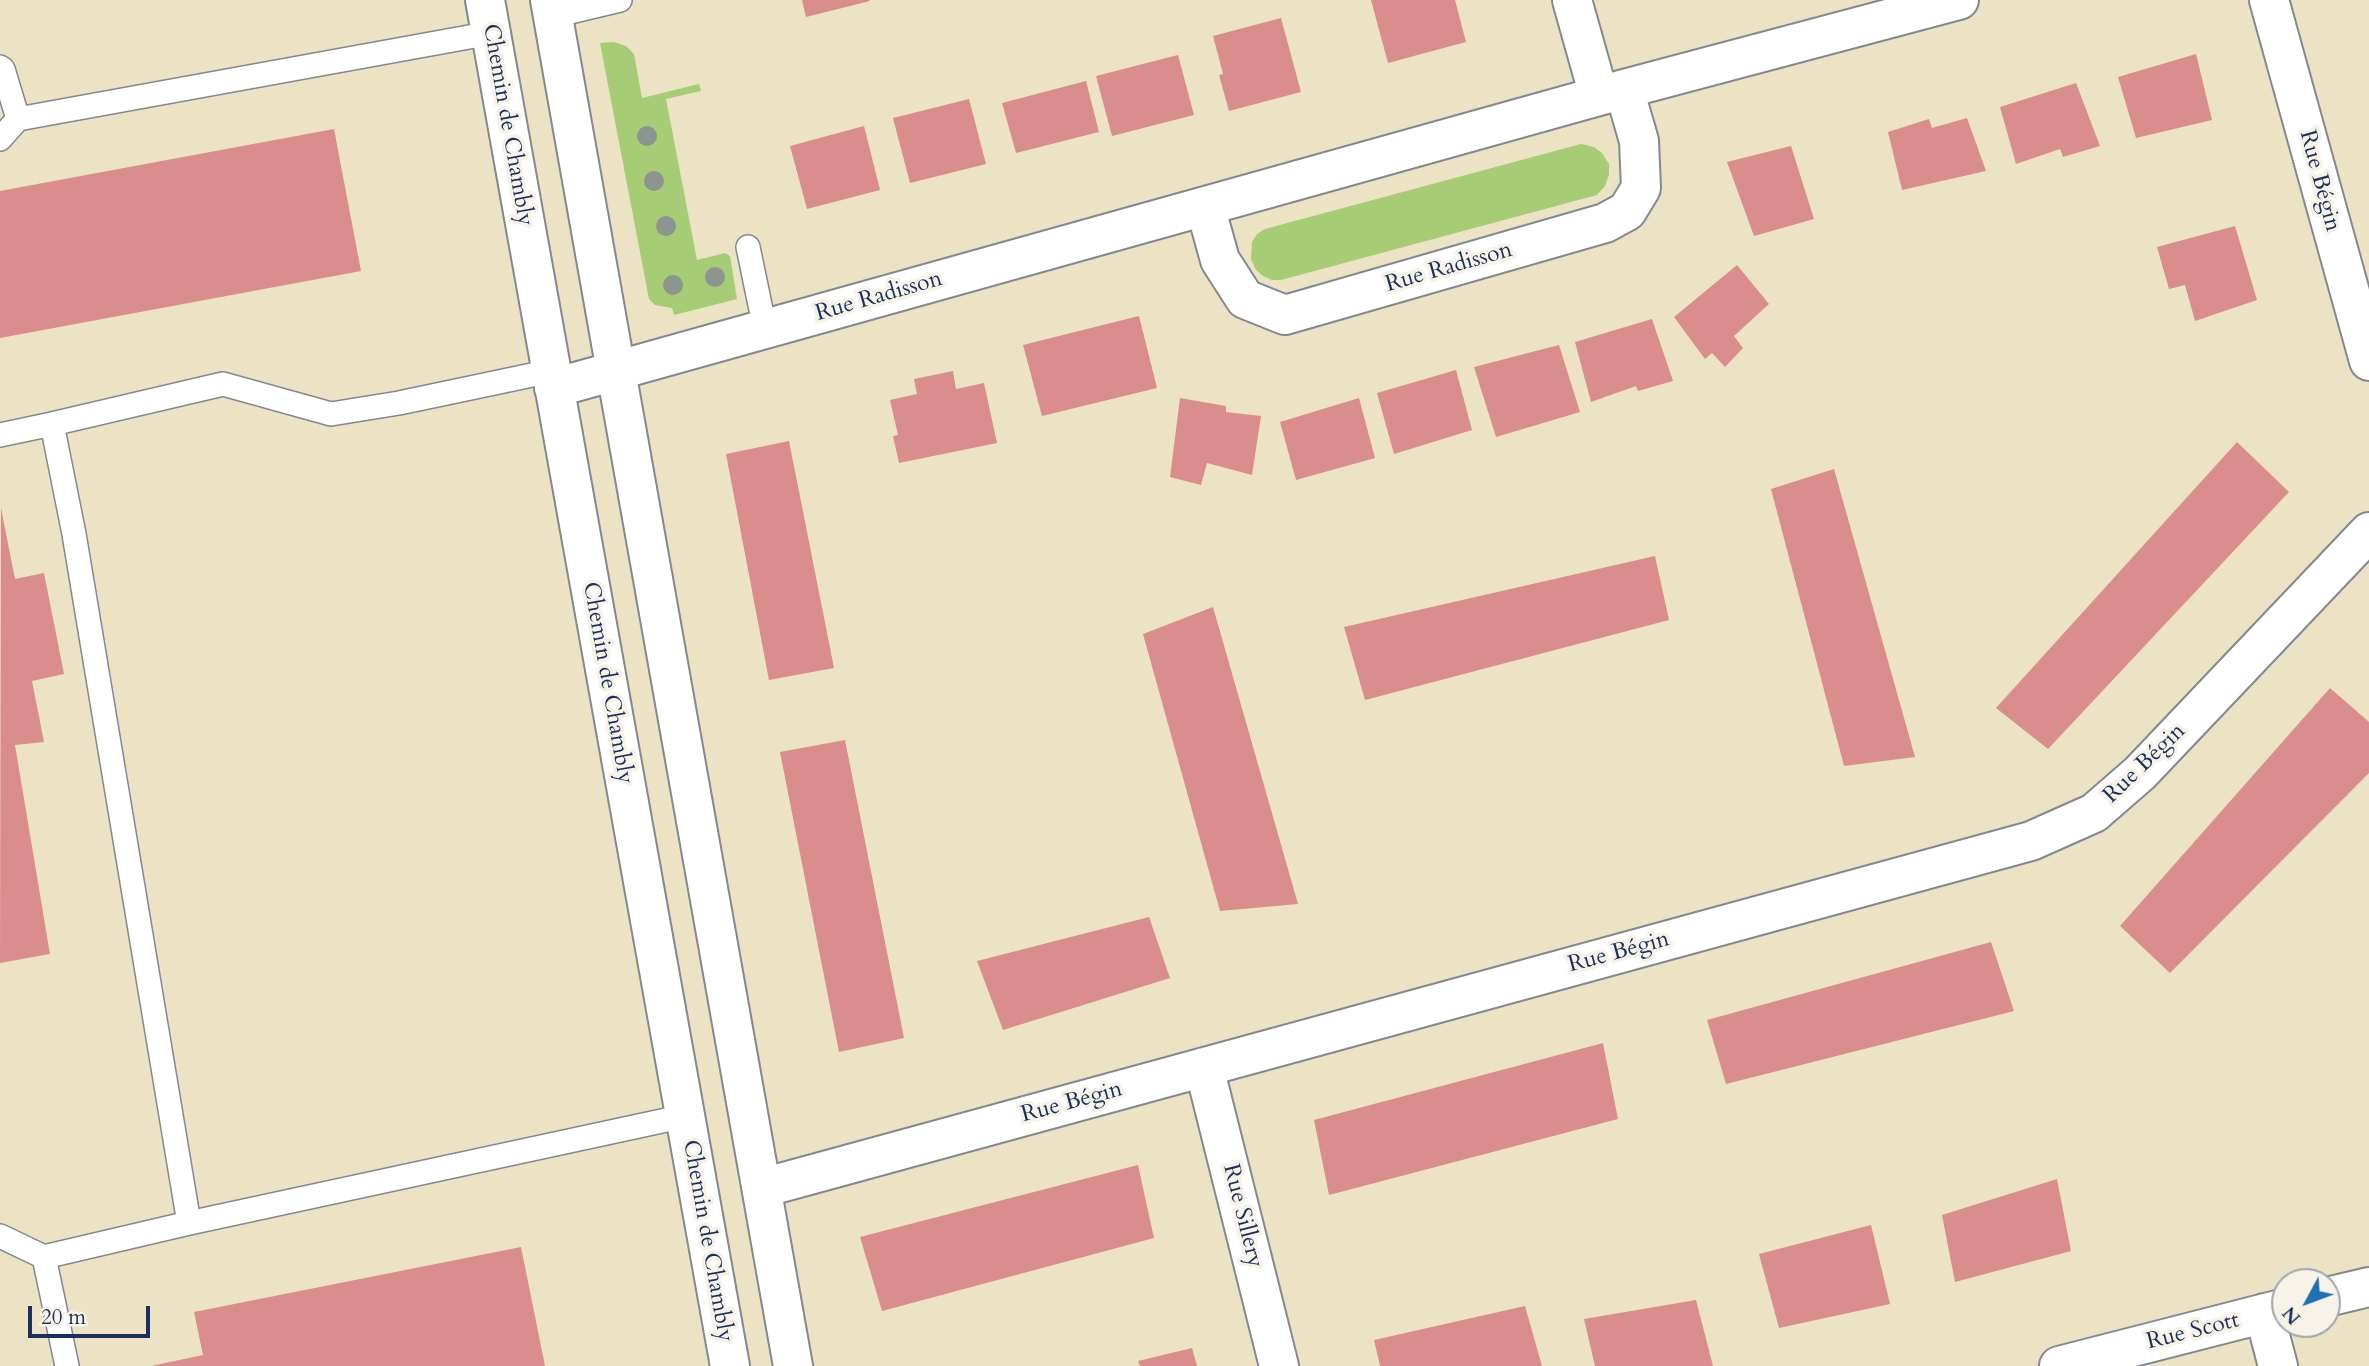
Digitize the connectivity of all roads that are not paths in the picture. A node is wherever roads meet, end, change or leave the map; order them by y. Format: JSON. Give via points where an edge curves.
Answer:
{"nodes":[{"id":1,"x":620,"y":0,"type":"edge"},
{"id":2,"x":1572,"y":0,"type":"edge"},
{"id":3,"x":1959,"y":0,"type":"edge"},
{"id":4,"x":2269,"y":0,"type":"edge"},
{"id":5,"x":552,"y":8,"type":"edge"},
{"id":6,"x":488,"y":17,"type":"edge"},
{"id":7,"x":0,"y":67,"type":"edge"},
{"id":8,"x":1612,"y":93,"type":"junction"},
{"id":9,"x":18,"y":119,"type":"junction"},
{"id":10,"x":0,"y":139,"type":"edge"},
{"id":11,"x":1205,"y":206,"type":"junction"},
{"id":12,"x":748,"y":247,"type":"dead end"},
{"id":13,"x":765,"y":329,"type":"junction"},
{"id":14,"x":2369,"y":361,"type":"edge"},
{"id":15,"x":615,"y":370,"type":"junction"},
{"id":16,"x":552,"y":380,"type":"junction"},
{"id":17,"x":52,"y":424,"type":"junction"},
{"id":18,"x":0,"y":435,"type":"edge"},
{"id":19,"x":2369,"y":532,"type":"edge"},
{"id":20,"x":1205,"y":1067,"type":"junction"},
{"id":21,"x":685,"y":1116,"type":"junction"},
{"id":22,"x":762,"y":1188,"type":"junction"},
{"id":23,"x":189,"y":1223,"type":"junction"},
{"id":24,"x":0,"y":1236,"type":"edge"},
{"id":25,"x":44,"y":1257,"type":"junction"},
{"id":26,"x":2369,"y":1287,"type":"edge"},
{"id":27,"x":2341,"y":1294,"type":"edge"},
{"id":28,"x":2271,"y":1312,"type":"edge"},
{"id":29,"x":2276,"y":1338,"type":"edge"},
{"id":30,"x":67,"y":1366,"type":"edge"},
{"id":31,"x":730,"y":1366,"type":"edge"},
{"id":32,"x":793,"y":1366,"type":"edge"},
{"id":33,"x":1279,"y":1366,"type":"edge"},
{"id":34,"x":2059,"y":1366,"type":"edge"},
{"id":35,"x":2278,"y":1366,"type":"edge"}],
"edges":[{"from":1,"to":5,"type":"lane"},
{"from":2,"to":8,"type":"street"},
{"from":3,"to":8,"type":"street","name":"Rue Radisson"},
{"from":4,"to":14,"type":"street","name":"Rue Bégin"},
{"from":5,"to":15,"type":"street"},
{"from":6,"to":9,"type":"lane"},
{"from":6,"to":16,"type":"street","name":"Chemin de Chambly"},
{"from":7,"to":9,"type":"lane"},
{"from":8,"to":11,"type":"street","name":"Rue Radisson"},
{"from":8,"to":11,"type":"street","name":"Rue Radisson","via":[[1639,141],[1641,188],[1628,211],[1605,223],[1285,314],[1245,299],[1220,260]]},
{"from":9,"to":10,"type":"lane"},
{"from":11,"to":13,"type":"street","name":"Rue Radisson"},
{"from":12,"to":13,"type":"lane"},
{"from":13,"to":15,"type":"street","name":"Rue Radisson"},
{"from":15,"to":16,"type":"street","name":"Rue Radisson"},
{"from":15,"to":22,"type":"street"},
{"from":16,"to":17,"type":"lane","via":[[331,414],[223,384]]},
{"from":16,"to":21,"type":"street","name":"Chemin de Chambly"},
{"from":17,"to":18,"type":"lane"},
{"from":17,"to":23,"type":"lane"},
{"from":19,"to":20,"type":"street","name":"Rue Bégin","via":[[2140,773],[2094,813],[2031,841]]},
{"from":20,"to":22,"type":"street","name":"Rue Bégin"},
{"from":20,"to":33,"type":"street","name":"Rue Sillery"},
{"from":21,"to":23,"type":"lane"},
{"from":21,"to":31,"type":"street","name":"Chemin de Chambly"},
{"from":22,"to":32,"type":"street"},
{"from":23,"to":25,"type":"lane"},
{"from":24,"to":25,"type":"lane"},
{"from":25,"to":30,"type":"lane"},
{"from":26,"to":27,"type":"street"},
{"from":28,"to":34,"type":"street","name":"Rue Scott"},
{"from":29,"to":35,"type":"street"}]}
